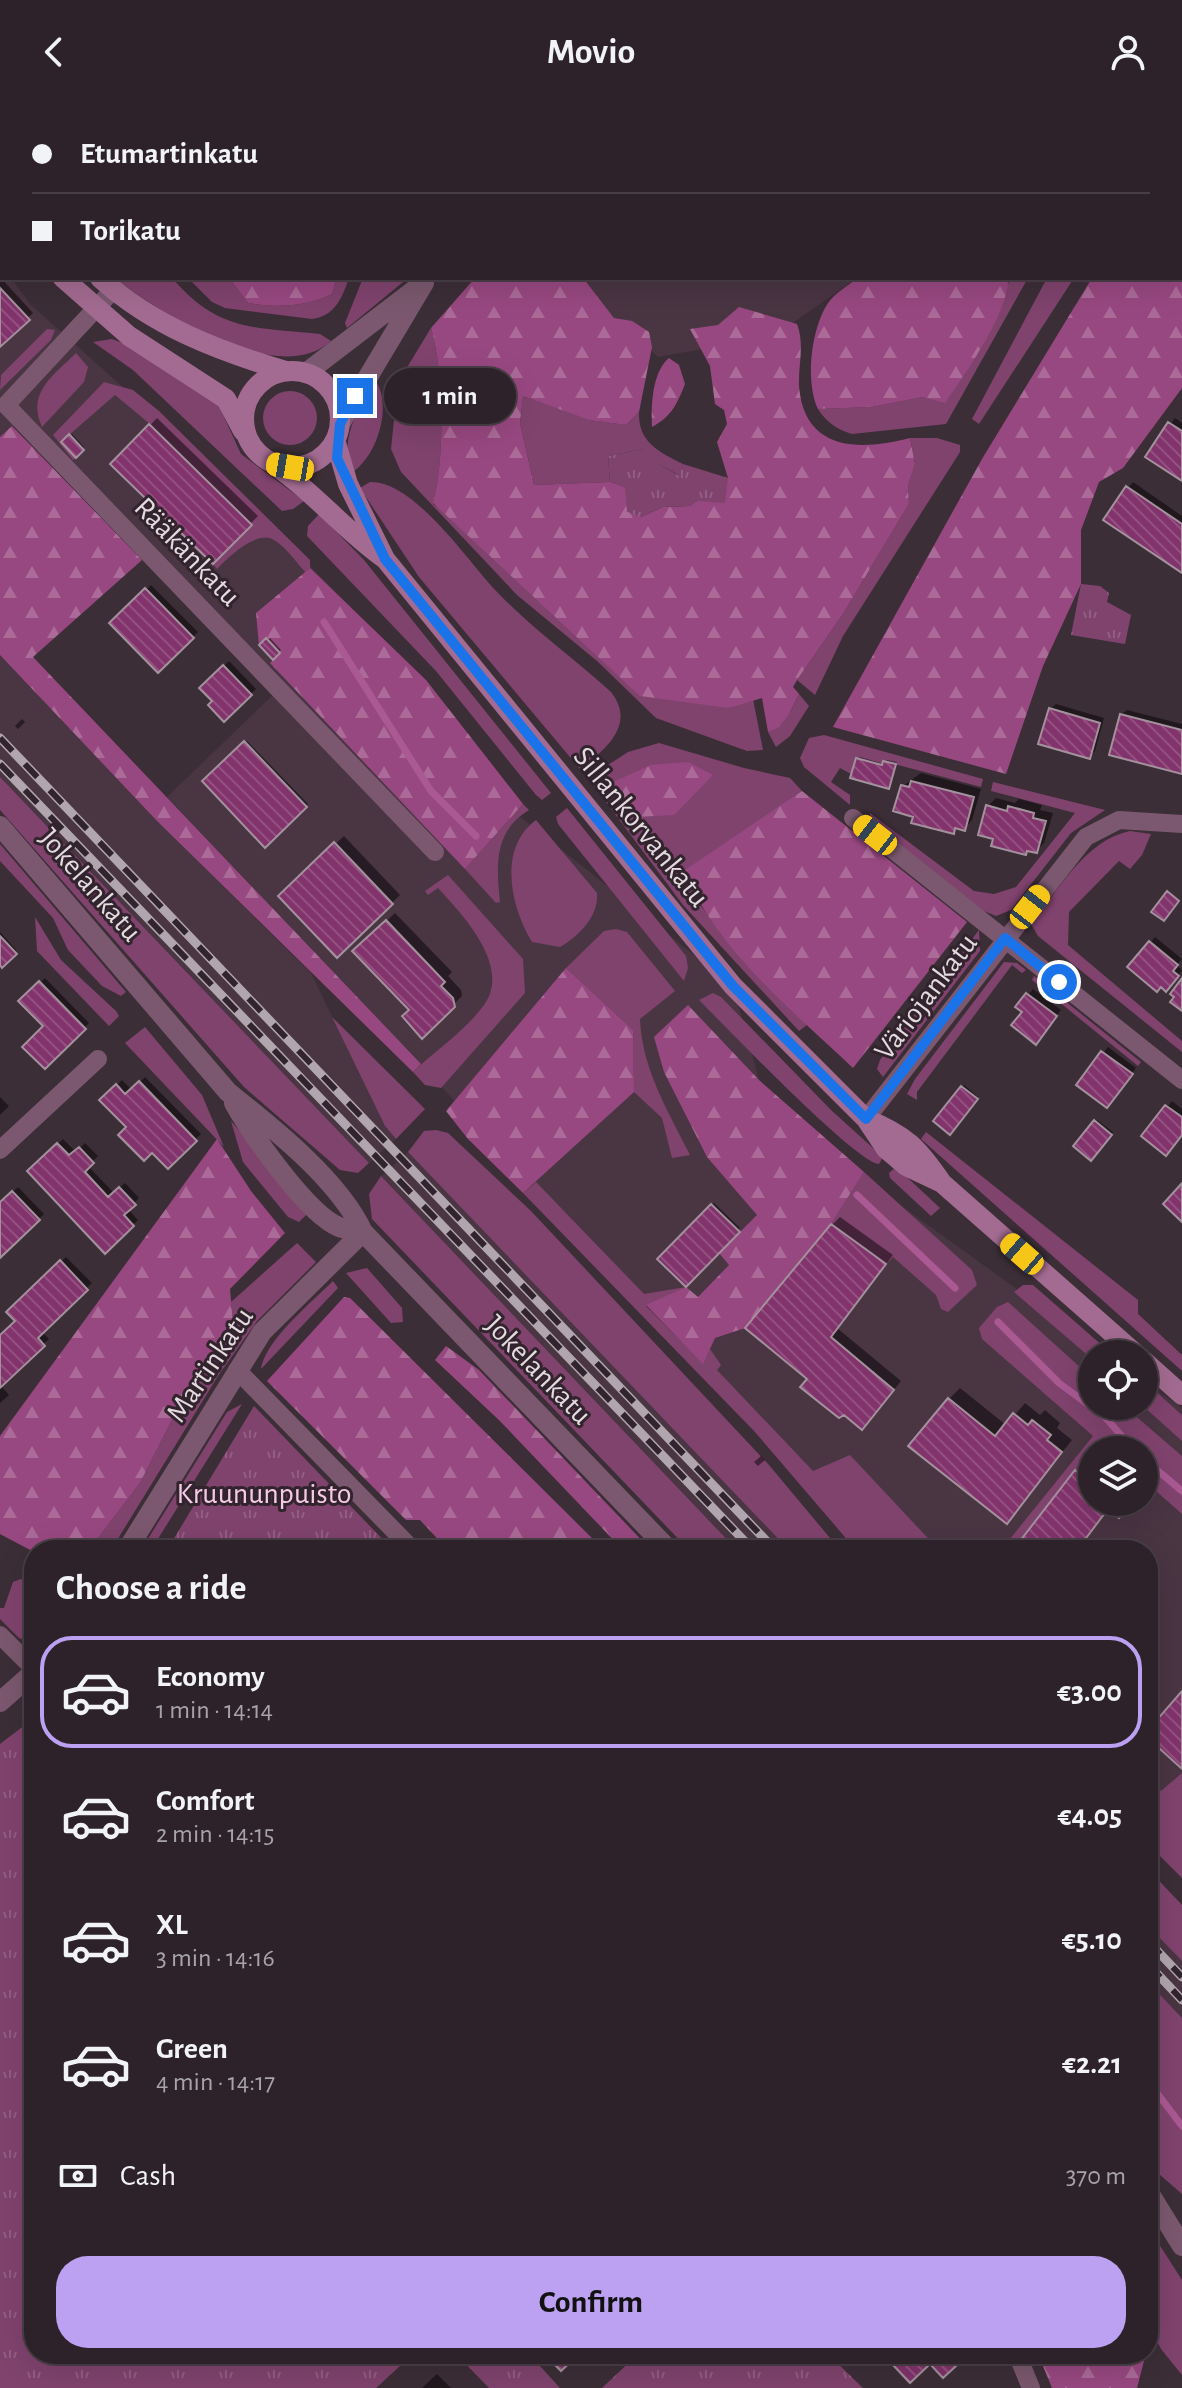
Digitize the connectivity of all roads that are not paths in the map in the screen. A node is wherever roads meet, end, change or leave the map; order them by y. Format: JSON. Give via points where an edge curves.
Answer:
{"nodes":[{"id":1,"x":65,"y":280,"type":"edge"},
{"id":2,"x":427,"y":281,"type":"edge"},
{"id":3,"x":106,"y":284,"type":"edge"},
{"id":4,"x":96,"y":308,"type":"junction"},
{"id":5,"x":298,"y":373,"type":"junction"},
{"id":6,"x":338,"y":433,"type":"junction"},
{"id":7,"x":245,"y":435,"type":"junction"},
{"id":8,"x":273,"y":464,"type":"junction"},
{"id":9,"x":385,"y":559,"type":"junction"},
{"id":10,"x":853,"y":818,"type":"dead end"},
{"id":11,"x":1182,"y":824,"type":"edge"},
{"id":12,"x":0,"y":826,"type":"edge"},
{"id":13,"x":435,"y":852,"type":"dead end"},
{"id":14,"x":1005,"y":938,"type":"junction"},
{"id":15,"x":98,"y":1059,"type":"dead end"},
{"id":16,"x":1182,"y":1080,"type":"edge"},
{"id":17,"x":866,"y":1119,"type":"junction"},
{"id":18,"x":0,"y":1150,"type":"edge"},
{"id":19,"x":363,"y":1232,"type":"junction"},
{"id":20,"x":1120,"y":1340,"type":"edge"},
{"id":21,"x":237,"y":1370,"type":"junction"},
{"id":22,"x":1158,"y":1374,"type":"edge"},
{"id":23,"x":1182,"y":1395,"type":"edge"},
{"id":24,"x":133,"y":1540,"type":"edge"},
{"id":25,"x":403,"y":1540,"type":"edge"},
{"id":26,"x":659,"y":1540,"type":"edge"},
{"id":27,"x":0,"y":1635,"type":"edge"},
{"id":28,"x":24,"y":1660,"type":"edge"},
{"id":29,"x":24,"y":1679,"type":"edge"},
{"id":30,"x":0,"y":1702,"type":"edge"},
{"id":31,"x":1158,"y":2207,"type":"edge"},
{"id":32,"x":1182,"y":2246,"type":"edge"},
{"id":33,"x":1021,"y":2364,"type":"edge"},
{"id":34,"x":1031,"y":2388,"type":"edge"}],
"edges":[{"from":1,"to":4,"type":"main road"},
{"from":2,"to":5,"type":"street"},
{"from":2,"to":6,"type":"street"},
{"from":3,"to":4,"type":"street","name":"Rääkänkatu"},
{"from":3,"to":5,"type":"main road","via":[[185,336]]},
{"from":4,"to":7,"type":"main road","via":[[129,336],[226,399]]},
{"from":4,"to":13,"type":"street","name":"Rääkänkatu","via":[[6,405]]},
{"from":5,"to":6,"type":"main road","via":[[329,388],[339,407]]},
{"from":5,"to":7,"type":"main road","via":[[272,374],[254,388],[245,403]]},
{"from":6,"to":8,"type":"main road","via":[[319,461],[304,466]]},
{"from":6,"to":9,"type":"main road","name":"Sillankorvankatu","via":[[348,484]]},
{"from":7,"to":8,"type":"main road"},
{"from":8,"to":9,"type":"main road","name":"Sillankorvankatu"},
{"from":9,"to":17,"type":"main road","name":"Sillankorvankatu","via":[[733,986]]},
{"from":10,"to":14,"type":"street"},
{"from":11,"to":14,"type":"street","name":"Väriojankatu","via":[[1119,820],[1099,827],[1075,849]]},
{"from":12,"to":19,"type":"street","name":"Jokelankatu","via":[[228,1092],[253,1136],[312,1203],[337,1226]]},
{"from":14,"to":16,"type":"street"},
{"from":14,"to":17,"type":"street","name":"Väriojankatu"},
{"from":15,"to":18,"type":"street"},
{"from":17,"to":20,"type":"main road","name":"Sillankorvankatu","via":[[886,1149],[906,1166],[942,1183]]},
{"from":19,"to":21,"type":"street","name":"Martinkatu","via":[[262,1332]]},
{"from":19,"to":26,"type":"street","name":"Jokelankatu"},
{"from":21,"to":24,"type":"street","name":"Martinkatu"},
{"from":21,"to":25,"type":"street"},
{"from":22,"to":23,"type":"main road"},
{"from":27,"to":28,"type":"street"},
{"from":29,"to":30,"type":"street"},
{"from":31,"to":32,"type":"street"},
{"from":33,"to":34,"type":"street"}]}
